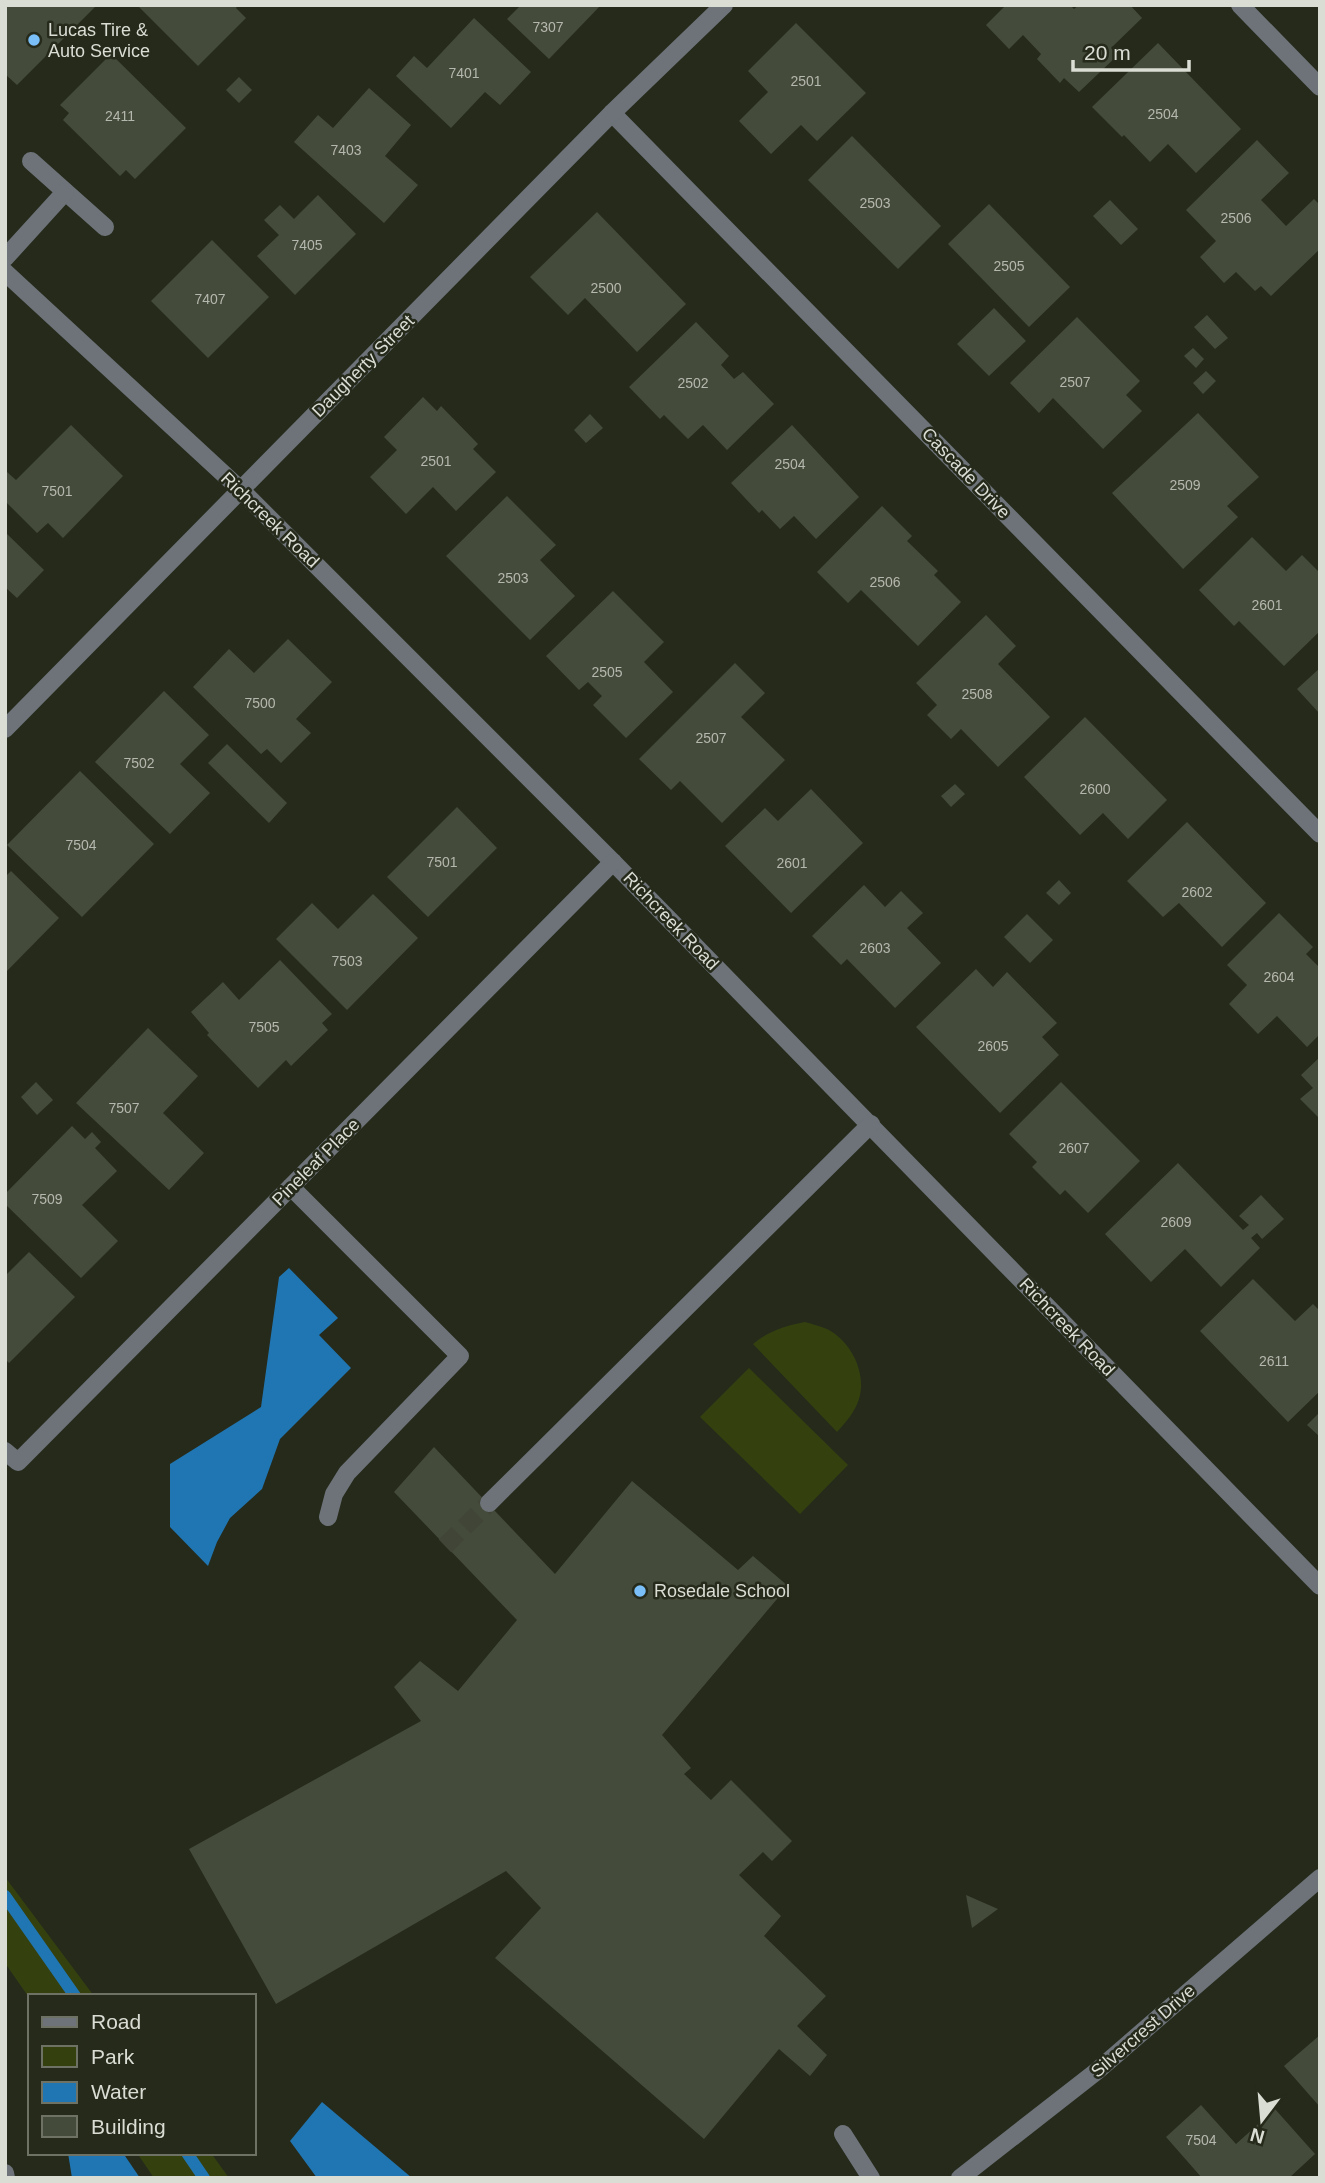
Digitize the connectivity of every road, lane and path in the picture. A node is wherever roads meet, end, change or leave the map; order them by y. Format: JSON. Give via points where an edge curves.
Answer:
{"nodes":[{"id":1,"x":723,"y":5,"type":"edge"},
{"id":2,"x":1240,"y":5,"type":"edge"},
{"id":3,"x":1320,"y":87,"type":"edge"},
{"id":4,"x":612,"y":113,"type":"junction"},
{"id":5,"x":31,"y":161,"type":"dead end"},
{"id":6,"x":65,"y":192,"type":"junction"},
{"id":7,"x":104,"y":227,"type":"dead end"},
{"id":8,"x":5,"y":258,"type":"edge"},
{"id":9,"x":9,"y":283,"type":"edge"},
{"id":10,"x":241,"y":490,"type":"junction"},
{"id":11,"x":5,"y":729,"type":"edge"},
{"id":12,"x":1320,"y":834,"type":"edge"},
{"id":13,"x":613,"y":862,"type":"junction"},
{"id":14,"x":871,"y":1124,"type":"junction"},
{"id":15,"x":291,"y":1188,"type":"junction"},
{"id":16,"x":12,"y":1456,"type":"edge"},
{"id":17,"x":489,"y":1503,"type":"tunnel mouth"},
{"id":18,"x":328,"y":1517,"type":"dead end"},
{"id":19,"x":1320,"y":1586,"type":"edge"},
{"id":20,"x":1320,"y":1878,"type":"edge"},
{"id":21,"x":843,"y":2134,"type":"dead end"},
{"id":22,"x":871,"y":2178,"type":"edge"},
{"id":23,"x":960,"y":2178,"type":"edge"}],
"edges":[{"from":1,"to":4,"type":"street","name":"Daugherty Street"},
{"from":2,"to":3,"type":"street"},
{"from":4,"to":10,"type":"street","name":"Daugherty Street"},
{"from":4,"to":12,"type":"street","name":"Cascade Drive"},
{"from":5,"to":6,"type":"street"},
{"from":6,"to":7,"type":"street"},
{"from":6,"to":8,"type":"street"},
{"from":9,"to":10,"type":"street","name":"Richcreek Road"},
{"from":10,"to":11,"type":"street","name":"Daugherty Street"},
{"from":10,"to":13,"type":"street","name":"Richcreek Road"},
{"from":13,"to":14,"type":"street","name":"Richcreek Road"},
{"from":13,"to":15,"type":"street","name":"Pineleaf Place"},
{"from":14,"to":17,"type":"street"},
{"from":14,"to":19,"type":"street","name":"Richcreek Road"},
{"from":15,"to":16,"type":"street","name":"Pineleaf Place"},
{"from":15,"to":18,"type":"street","via":[[460,1356],[347,1473],[334,1494]]},
{"from":20,"to":23,"type":"street","name":"Silvercrest Drive","via":[[1097,2071]]},
{"from":21,"to":22,"type":"street"}]}
